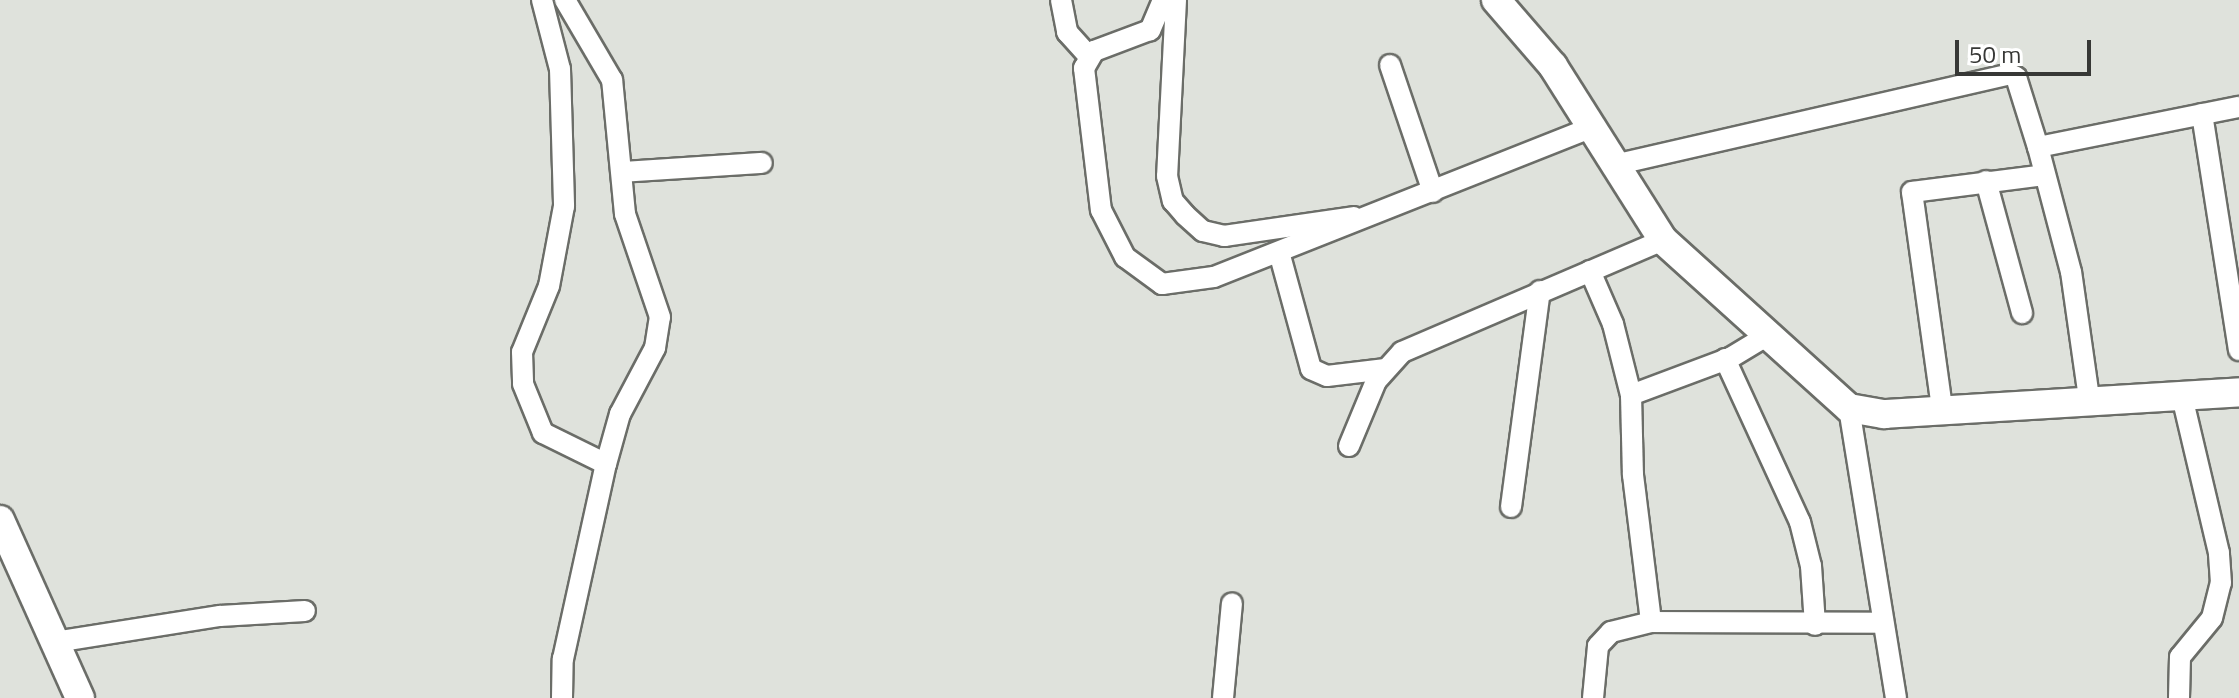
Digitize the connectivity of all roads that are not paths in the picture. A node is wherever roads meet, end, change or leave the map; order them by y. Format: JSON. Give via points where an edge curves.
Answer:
{"nodes":[{"id":1,"x":542,"y":0,"type":"edge"},
{"id":2,"x":565,"y":0,"type":"edge"},
{"id":3,"x":1061,"y":0,"type":"edge"},
{"id":4,"x":1163,"y":0,"type":"edge"},
{"id":5,"x":1176,"y":0,"type":"edge"},
{"id":6,"x":1496,"y":0,"type":"edge"},
{"id":7,"x":1088,"y":55,"type":"junction"},
{"id":8,"x":1390,"y":65,"type":"dead end"},
{"id":9,"x":2239,"y":107,"type":"edge"},
{"id":10,"x":2202,"y":114,"type":"junction"},
{"id":11,"x":1593,"y":127,"type":"junction"},
{"id":12,"x":2038,"y":147,"type":"junction"},
{"id":13,"x":762,"y":163,"type":"dead end"},
{"id":14,"x":1614,"y":165,"type":"junction"},
{"id":15,"x":622,"y":172,"type":"junction"},
{"id":16,"x":2044,"y":175,"type":"junction"},
{"id":17,"x":1986,"y":181,"type":"junction"},
{"id":18,"x":1433,"y":192,"type":"junction"},
{"id":19,"x":1362,"y":218,"type":"junction"},
{"id":20,"x":1663,"y":240,"type":"junction"},
{"id":21,"x":1279,"y":252,"type":"junction"},
{"id":22,"x":1590,"y":271,"type":"junction"},
{"id":23,"x":1540,"y":291,"type":"junction"},
{"id":24,"x":2022,"y":313,"type":"dead end"},
{"id":25,"x":1768,"y":335,"type":"junction"},
{"id":26,"x":2239,"y":350,"type":"edge"},
{"id":27,"x":1725,"y":359,"type":"junction"},
{"id":28,"x":1386,"y":369,"type":"junction"},
{"id":29,"x":2239,"y":392,"type":"edge"},
{"id":30,"x":1631,"y":395,"type":"junction"},
{"id":31,"x":2182,"y":396,"type":"junction"},
{"id":32,"x":2089,"y":398,"type":"junction"},
{"id":33,"x":1849,"y":408,"type":"junction"},
{"id":34,"x":1942,"y":408,"type":"junction"},
{"id":35,"x":1349,"y":446,"type":"dead end"},
{"id":36,"x":606,"y":464,"type":"junction"},
{"id":37,"x":1511,"y":507,"type":"dead end"},
{"id":38,"x":0,"y":520,"type":"edge"},
{"id":39,"x":1232,"y":603,"type":"dead end"},
{"id":40,"x":305,"y":611,"type":"dead end"},
{"id":41,"x":1651,"y":622,"type":"junction"},
{"id":42,"x":1881,"y":623,"type":"junction"},
{"id":43,"x":1815,"y":625,"type":"junction"},
{"id":44,"x":55,"y":642,"type":"junction"},
{"id":45,"x":80,"y":698,"type":"edge"},
{"id":46,"x":562,"y":698,"type":"edge"},
{"id":47,"x":1223,"y":698,"type":"edge"},
{"id":48,"x":1593,"y":698,"type":"edge"},
{"id":49,"x":1896,"y":698,"type":"edge"},
{"id":50,"x":2179,"y":698,"type":"edge"}],
"edges":[{"from":1,"to":36,"type":"street","via":[[560,69],[564,206],[549,286],[522,352],[523,384],[543,433]]},
{"from":2,"to":15,"type":"street","via":[[612,80]]},
{"from":3,"to":7,"type":"street","via":[[1067,32]]},
{"from":4,"to":7,"type":"street","via":[[1156,22],[1144,35]]},
{"from":5,"to":19,"type":"street","via":[[1167,176],[1173,201],[1203,231],[1224,236],[1333,216]]},
{"from":6,"to":11,"type":"street","via":[[1553,66]]},
{"from":7,"to":21,"type":"street","via":[[1084,94],[1101,210],[1125,257],[1162,284],[1177,286]]},
{"from":8,"to":18,"type":"street"},
{"from":9,"to":10,"type":"street"},
{"from":10,"to":12,"type":"street"},
{"from":10,"to":26,"type":"street"},
{"from":11,"to":14,"type":"street"},
{"from":11,"to":18,"type":"street"},
{"from":12,"to":14,"type":"street","via":[[2016,77],[2010,74]]},
{"from":12,"to":16,"type":"street"},
{"from":13,"to":15,"type":"street"},
{"from":14,"to":20,"type":"street"},
{"from":15,"to":36,"type":"street","via":[[629,233],[660,317],[655,348],[620,414]]},
{"from":16,"to":17,"type":"street"},
{"from":16,"to":32,"type":"street","via":[[2071,272]]},
{"from":17,"to":24,"type":"street"},
{"from":17,"to":34,"type":"street","via":[[1912,192]]},
{"from":18,"to":19,"type":"street"},
{"from":19,"to":21,"type":"street"},
{"from":20,"to":22,"type":"street"},
{"from":20,"to":25,"type":"street"},
{"from":21,"to":28,"type":"street","via":[[1311,369],[1327,376]]},
{"from":22,"to":23,"type":"street"},
{"from":22,"to":30,"type":"street","via":[[1613,324]]},
{"from":23,"to":28,"type":"street","via":[[1422,339]]},
{"from":23,"to":37,"type":"street"},
{"from":25,"to":27,"type":"street"},
{"from":25,"to":33,"type":"street"},
{"from":27,"to":30,"type":"street"},
{"from":27,"to":43,"type":"street","via":[[1800,522],[1811,566]]},
{"from":28,"to":35,"type":"street"},
{"from":29,"to":31,"type":"street"},
{"from":30,"to":41,"type":"street","via":[[1633,475]]},
{"from":31,"to":32,"type":"street"},
{"from":31,"to":50,"type":"street","via":[[2219,553],[2221,583],[2212,618],[2180,657]]},
{"from":32,"to":34,"type":"street"},
{"from":33,"to":34,"type":"street","via":[[1868,415]]},
{"from":33,"to":42,"type":"street"},
{"from":36,"to":46,"type":"street","via":[[563,659]]},
{"from":38,"to":44,"type":"street"},
{"from":39,"to":47,"type":"street"},
{"from":40,"to":44,"type":"street","via":[[220,616]]},
{"from":41,"to":43,"type":"street"},
{"from":41,"to":48,"type":"street","via":[[1611,632],[1601,640]]},
{"from":42,"to":43,"type":"street"},
{"from":42,"to":49,"type":"street"},
{"from":44,"to":45,"type":"street"}]}
